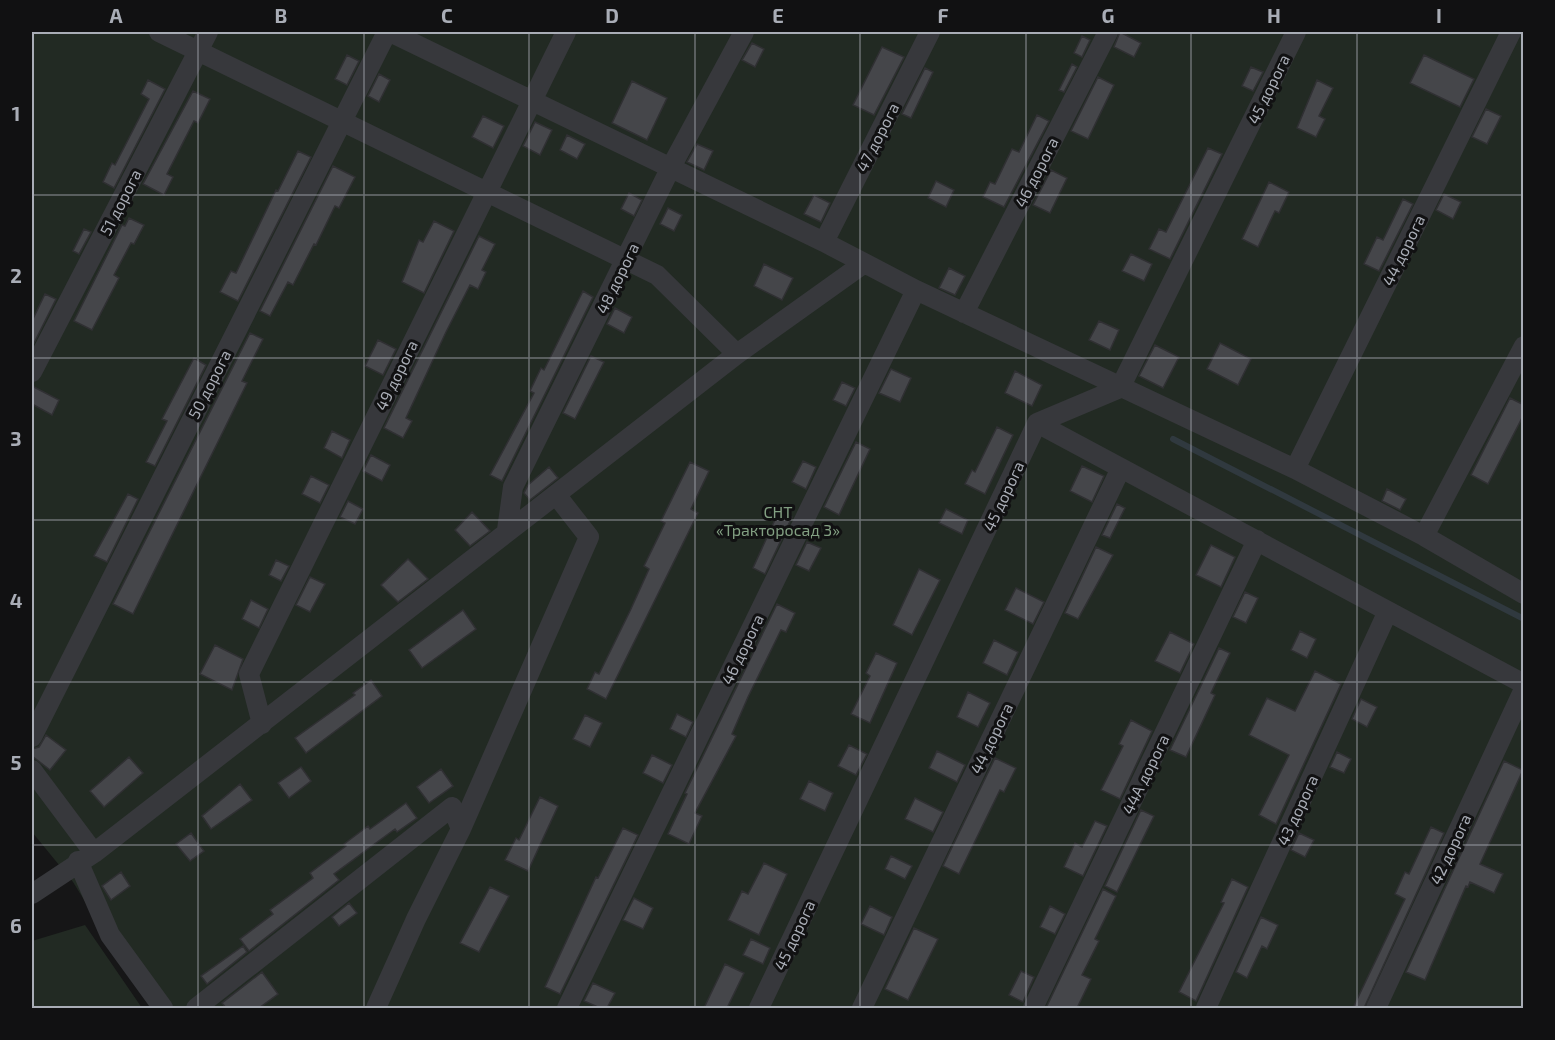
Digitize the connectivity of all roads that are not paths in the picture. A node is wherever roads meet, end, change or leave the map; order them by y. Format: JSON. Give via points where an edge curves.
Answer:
{"nodes":[{"id":1,"x":159,"y":32,"type":"edge"},
{"id":2,"x":208,"y":32,"type":"edge"},
{"id":3,"x":389,"y":32,"type":"edge"},
{"id":4,"x":566,"y":32,"type":"edge"},
{"id":5,"x":744,"y":32,"type":"edge"},
{"id":6,"x":930,"y":32,"type":"edge"},
{"id":7,"x":1108,"y":32,"type":"edge"},
{"id":8,"x":1296,"y":32,"type":"edge"},
{"id":9,"x":1511,"y":32,"type":"edge"},
{"id":10,"x":198,"y":50,"type":"junction"},
{"id":11,"x":530,"y":101,"type":"junction"},
{"id":12,"x":340,"y":120,"type":"junction"},
{"id":13,"x":670,"y":169,"type":"junction"},
{"id":14,"x":485,"y":192,"type":"junction"},
{"id":15,"x":824,"y":242,"type":"junction"},
{"id":16,"x":625,"y":260,"type":"junction"},
{"id":17,"x":862,"y":264,"type":"junction"},
{"id":18,"x":916,"y":290,"type":"junction"},
{"id":19,"x":964,"y":313,"type":"junction"},
{"id":20,"x":1524,"y":346,"type":"edge"},
{"id":21,"x":737,"y":354,"type":"junction"},
{"id":22,"x":32,"y":372,"type":"edge"},
{"id":23,"x":1120,"y":388,"type":"junction"},
{"id":24,"x":1037,"y":423,"type":"junction"},
{"id":25,"x":1121,"y":468,"type":"junction"},
{"id":26,"x":1295,"y":469,"type":"junction"},
{"id":27,"x":557,"y":496,"type":"junction"},
{"id":28,"x":507,"y":530,"type":"junction"},
{"id":29,"x":1424,"y":536,"type":"junction"},
{"id":30,"x":1257,"y":540,"type":"junction"},
{"id":31,"x":1524,"y":594,"type":"edge"},
{"id":32,"x":1388,"y":611,"type":"junction"},
{"id":33,"x":1524,"y":684,"type":"edge"},
{"id":34,"x":1524,"y":689,"type":"edge"},
{"id":35,"x":262,"y":724,"type":"junction"},
{"id":36,"x":32,"y":738,"type":"edge"},
{"id":37,"x":32,"y":770,"type":"edge"},
{"id":38,"x":461,"y":829,"type":"junction"},
{"id":39,"x":86,"y":857,"type":"junction"},
{"id":40,"x":32,"y":894,"type":"edge"},
{"id":41,"x":163,"y":1008,"type":"edge"},
{"id":42,"x":196,"y":1008,"type":"edge"},
{"id":43,"x":376,"y":1008,"type":"edge"},
{"id":44,"x":567,"y":1008,"type":"edge"},
{"id":45,"x":759,"y":1008,"type":"edge"},
{"id":46,"x":862,"y":1008,"type":"edge"},
{"id":47,"x":1033,"y":1008,"type":"edge"},
{"id":48,"x":1206,"y":1008,"type":"edge"},
{"id":49,"x":1376,"y":1008,"type":"edge"}],
"edges":[{"from":1,"to":10,"type":"street"},
{"from":2,"to":10,"type":"street","name":"51 дорога"},
{"from":3,"to":11,"type":"street"},
{"from":3,"to":12,"type":"street","name":"50 дорога"},
{"from":4,"to":11,"type":"street","name":"49 дорога"},
{"from":5,"to":13,"type":"street","name":"48 дорога"},
{"from":6,"to":15,"type":"street","name":"47 дорога"},
{"from":7,"to":19,"type":"street","name":"46 дорога"},
{"from":8,"to":23,"type":"street","name":"45 дорога"},
{"from":9,"to":26,"type":"street","name":"44 дорога"},
{"from":10,"to":12,"type":"street"},
{"from":10,"to":22,"type":"street","name":"51 дорога"},
{"from":11,"to":13,"type":"street"},
{"from":11,"to":14,"type":"street","name":"49 дорога"},
{"from":12,"to":14,"type":"street"},
{"from":12,"to":36,"type":"street","name":"50 дорога"},
{"from":13,"to":15,"type":"street"},
{"from":13,"to":16,"type":"street","name":"48 дорога"},
{"from":14,"to":16,"type":"street"},
{"from":14,"to":35,"type":"street","name":"49 дорога","via":[[249,674]]},
{"from":15,"to":17,"type":"street"},
{"from":16,"to":21,"type":"street","via":[[657,275]]},
{"from":16,"to":28,"type":"street","name":"48 дорога","via":[[513,487]]},
{"from":17,"to":18,"type":"street"},
{"from":17,"to":21,"type":"street"},
{"from":18,"to":19,"type":"street"},
{"from":18,"to":44,"type":"street","name":"46 дорога"},
{"from":19,"to":23,"type":"street"},
{"from":20,"to":29,"type":"street"},
{"from":21,"to":27,"type":"street"},
{"from":23,"to":24,"type":"street"},
{"from":23,"to":26,"type":"street"},
{"from":24,"to":25,"type":"street"},
{"from":24,"to":45,"type":"street","name":"45 дорога"},
{"from":25,"to":30,"type":"street"},
{"from":25,"to":46,"type":"street","name":"44 дорога"},
{"from":26,"to":29,"type":"street"},
{"from":27,"to":28,"type":"street"},
{"from":27,"to":38,"type":"street","via":[[589,537]]},
{"from":28,"to":35,"type":"street"},
{"from":29,"to":31,"type":"street"},
{"from":30,"to":32,"type":"street"},
{"from":30,"to":47,"type":"street","name":"44А дорога"},
{"from":32,"to":33,"type":"street"},
{"from":32,"to":48,"type":"street","name":"43 дорога"},
{"from":34,"to":49,"type":"street","name":"42 дорога"},
{"from":35,"to":39,"type":"street"},
{"from":37,"to":39,"type":"street"},
{"from":38,"to":42,"type":"street","via":[[452,807]]},
{"from":38,"to":43,"type":"street"},
{"from":39,"to":40,"type":"street"},
{"from":39,"to":41,"type":"street","via":[[110,935]]}]}
